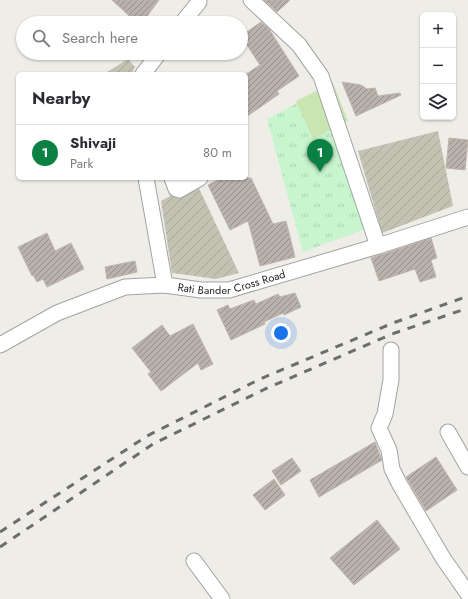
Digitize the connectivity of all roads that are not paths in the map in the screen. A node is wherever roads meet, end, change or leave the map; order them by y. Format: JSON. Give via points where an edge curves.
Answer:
{"nodes":[{"id":1,"x":251,"y":0,"type":"edge"},
{"id":2,"x":199,"y":1,"type":"edge"},
{"id":3,"x":187,"y":16,"type":"edge"},
{"id":4,"x":154,"y":60,"type":"edge"},
{"id":5,"x":145,"y":72,"type":"edge"},
{"id":6,"x":146,"y":180,"type":"edge"},
{"id":7,"x":173,"y":180,"type":"edge"},
{"id":8,"x":196,"y":180,"type":"edge"},
{"id":9,"x":468,"y":218,"type":"edge"},
{"id":10,"x":378,"y":246,"type":"junction"},
{"id":11,"x":165,"y":285,"type":"junction"},
{"id":12,"x":0,"y":345,"type":"edge"},
{"id":13,"x":391,"y":350,"type":"dead end"},
{"id":14,"x":448,"y":432,"type":"dead end"},
{"id":15,"x":468,"y":467,"type":"edge"},
{"id":16,"x":194,"y":561,"type":"dead end"},
{"id":17,"x":468,"y":594,"type":"edge"},
{"id":18,"x":222,"y":599,"type":"edge"}],
"edges":[{"from":1,"to":10,"type":"street","via":[[299,45],[321,76]]},
{"from":2,"to":3,"type":"street"},
{"from":4,"to":5,"type":"street"},
{"from":6,"to":11,"type":"street"},
{"from":7,"to":8,"type":"street","via":[[176,189],[179,190]]},
{"from":9,"to":10,"type":"street","name":"Rati Bander Cross Road"},
{"from":10,"to":11,"type":"street","name":"Rati Bander Cross Road","via":[[229,290],[201,290]]},
{"from":11,"to":12,"type":"street","name":"Rati Bander Cross Road","via":[[125,287],[96,297],[57,313]]},
{"from":13,"to":17,"type":"street","via":[[391,380],[385,414],[379,428],[390,450],[392,469],[443,558]]},
{"from":14,"to":15,"type":"street"},
{"from":16,"to":18,"type":"street"}]}
